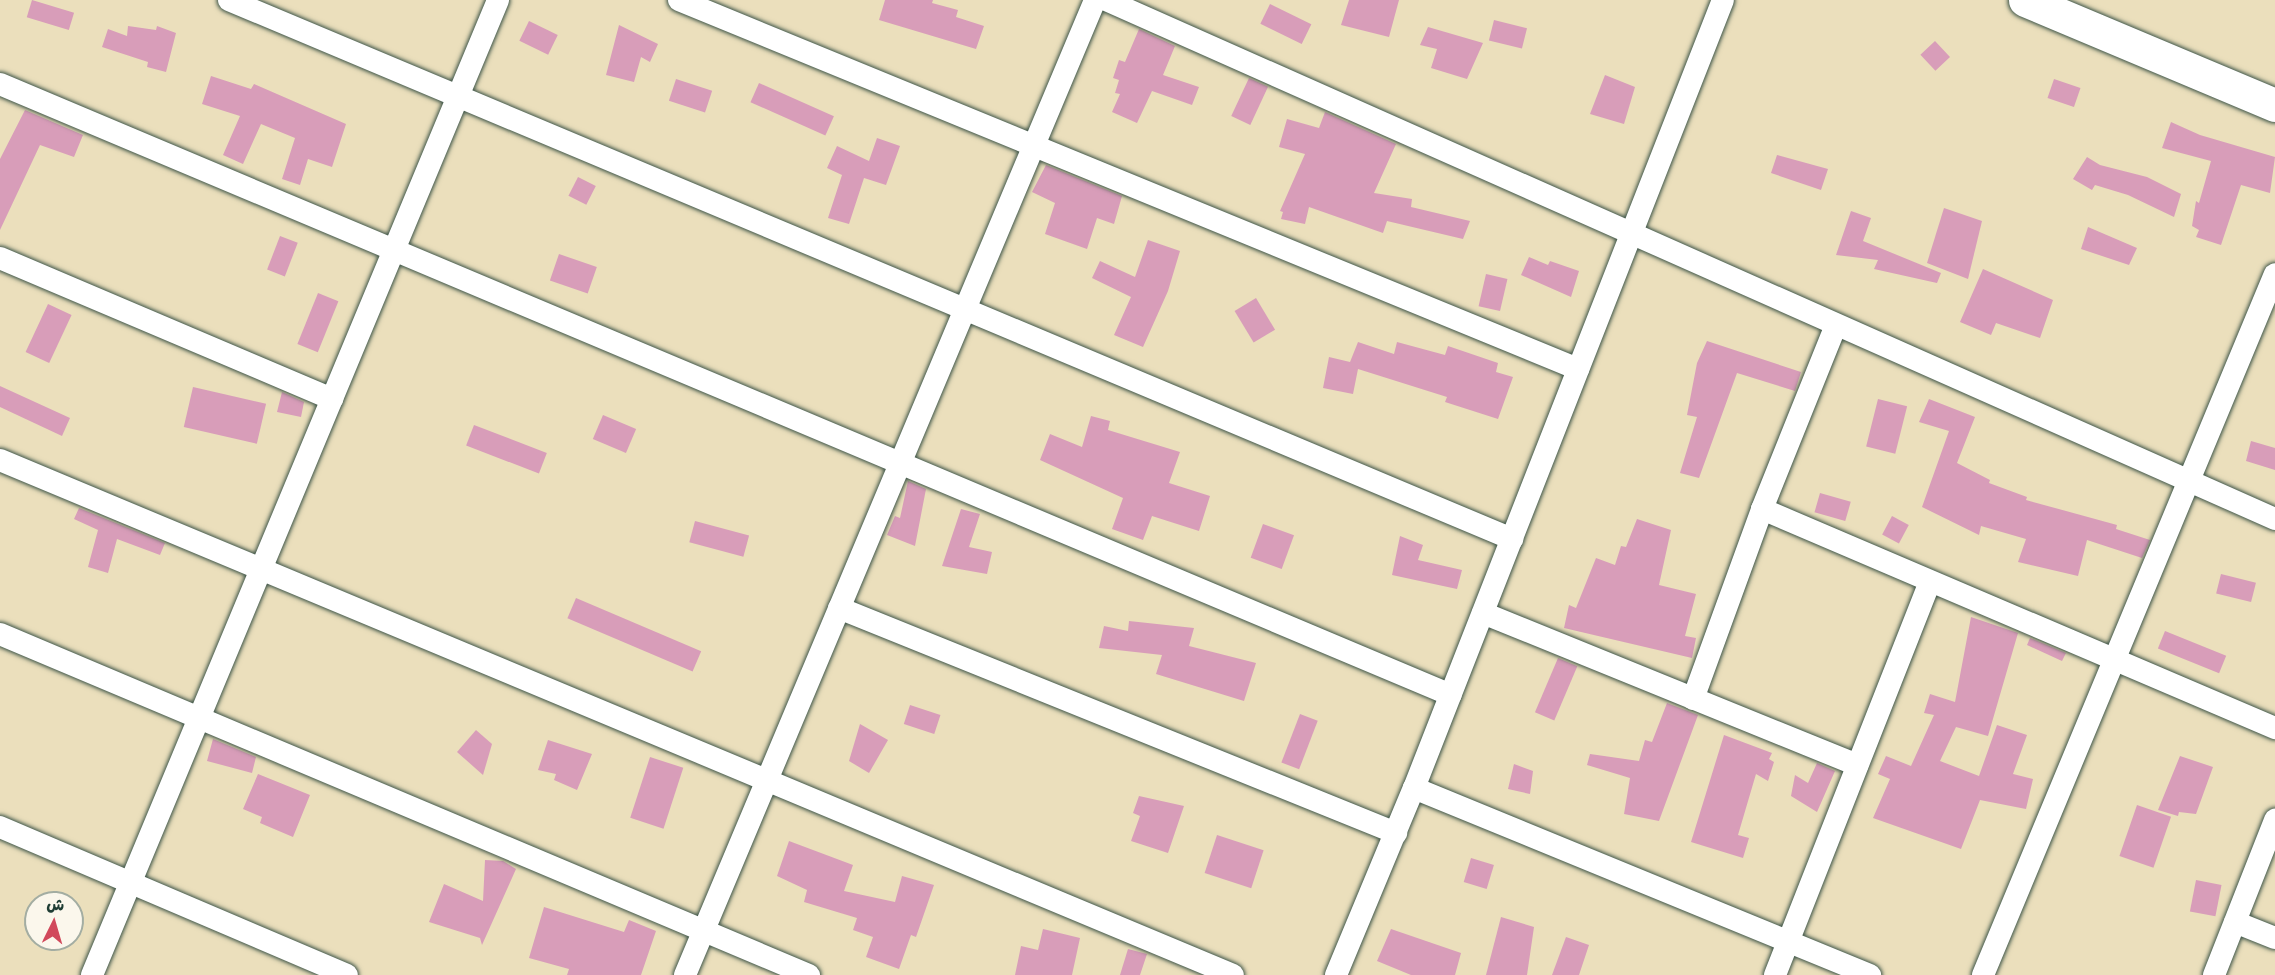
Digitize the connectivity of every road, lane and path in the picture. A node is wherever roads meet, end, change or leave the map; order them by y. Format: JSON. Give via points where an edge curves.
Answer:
{"nodes":[{"id":1,"x":229,"y":0,"type":"edge"},
{"id":2,"x":498,"y":0,"type":"edge"},
{"id":3,"x":679,"y":0,"type":"edge"},
{"id":4,"x":1095,"y":0,"type":"edge"},
{"id":5,"x":1106,"y":0,"type":"edge"},
{"id":6,"x":1723,"y":0,"type":"edge"},
{"id":7,"x":2025,"y":0,"type":"edge"},
{"id":8,"x":0,"y":84,"type":"edge"},
{"id":9,"x":458,"y":96,"type":"junction"},
{"id":10,"x":2275,"y":105,"type":"edge"},
{"id":11,"x":1034,"y":146,"type":"junction"},
{"id":12,"x":1631,"y":234,"type":"junction"},
{"id":13,"x":394,"y":250,"type":"junction"},
{"id":14,"x":0,"y":258,"type":"edge"},
{"id":15,"x":2275,"y":274,"type":"edge"},
{"id":16,"x":964,"y":309,"type":"junction"},
{"id":17,"x":1836,"y":326,"type":"junction"},
{"id":18,"x":1578,"y":369,"type":"junction"},
{"id":19,"x":332,"y":399,"type":"junction"},
{"id":20,"x":0,"y":460,"type":"edge"},
{"id":21,"x":900,"y":463,"type":"junction"},
{"id":22,"x":2188,"y":483,"type":"junction"},
{"id":23,"x":1762,"y":509,"type":"junction"},
{"id":24,"x":2275,"y":519,"type":"edge"},
{"id":25,"x":1512,"y":539,"type":"junction"},
{"id":26,"x":261,"y":569,"type":"junction"},
{"id":27,"x":1930,"y":581,"type":"junction"},
{"id":28,"x":839,"y":608,"type":"junction"},
{"id":29,"x":1483,"y":614,"type":"junction"},
{"id":30,"x":0,"y":634,"type":"edge"},
{"id":31,"x":2115,"y":659,"type":"junction"},
{"id":32,"x":1451,"y":695,"type":"junction"},
{"id":33,"x":1693,"y":699,"type":"junction"},
{"id":34,"x":199,"y":718,"type":"junction"},
{"id":35,"x":2275,"y":728,"type":"edge"},
{"id":36,"x":1857,"y":765,"type":"junction"},
{"id":37,"x":767,"y":780,"type":"junction"},
{"id":38,"x":1414,"y":788,"type":"junction"},
{"id":39,"x":2275,"y":820,"type":"edge"},
{"id":40,"x":0,"y":827,"type":"edge"},
{"id":41,"x":1396,"y":833,"type":"junction"},
{"id":42,"x":130,"y":882,"type":"junction"},
{"id":43,"x":2235,"y":922,"type":"junction"},
{"id":44,"x":703,"y":930,"type":"junction"},
{"id":45,"x":2275,"y":938,"type":"edge"},
{"id":46,"x":1788,"y":942,"type":"junction"},
{"id":47,"x":92,"y":975,"type":"edge"},
{"id":48,"x":347,"y":975,"type":"edge"},
{"id":49,"x":685,"y":975,"type":"edge"},
{"id":50,"x":809,"y":975,"type":"edge"},
{"id":51,"x":1233,"y":975,"type":"edge"},
{"id":52,"x":1336,"y":975,"type":"edge"},
{"id":53,"x":1775,"y":975,"type":"edge"},
{"id":54,"x":1870,"y":975,"type":"edge"},
{"id":55,"x":1983,"y":975,"type":"edge"},
{"id":56,"x":2214,"y":975,"type":"edge"}],
"edges":[{"from":1,"to":9,"type":"street"},
{"from":2,"to":9,"type":"street"},
{"from":3,"to":11,"type":"street"},
{"from":4,"to":11,"type":"street"},
{"from":5,"to":12,"type":"street"},
{"from":6,"to":12,"type":"street"},
{"from":7,"to":10,"type":"main road"},
{"from":8,"to":13,"type":"street"},
{"from":9,"to":13,"type":"street"},
{"from":9,"to":16,"type":"street"},
{"from":11,"to":16,"type":"street"},
{"from":11,"to":18,"type":"street"},
{"from":12,"to":17,"type":"street"},
{"from":12,"to":18,"type":"street"},
{"from":13,"to":19,"type":"street"},
{"from":13,"to":21,"type":"street"},
{"from":14,"to":19,"type":"street"},
{"from":15,"to":22,"type":"street"},
{"from":16,"to":21,"type":"street"},
{"from":16,"to":25,"type":"street"},
{"from":17,"to":22,"type":"street"},
{"from":17,"to":23,"type":"street"},
{"from":18,"to":25,"type":"street"},
{"from":19,"to":26,"type":"street"},
{"from":20,"to":26,"type":"street"},
{"from":21,"to":28,"type":"street"},
{"from":21,"to":32,"type":"street"},
{"from":22,"to":24,"type":"street"},
{"from":22,"to":31,"type":"street"},
{"from":23,"to":27,"type":"street"},
{"from":23,"to":33,"type":"street"},
{"from":25,"to":29,"type":"street"},
{"from":26,"to":34,"type":"street"},
{"from":26,"to":37,"type":"street"},
{"from":27,"to":31,"type":"street"},
{"from":27,"to":36,"type":"street"},
{"from":28,"to":37,"type":"street"},
{"from":28,"to":41,"type":"street"},
{"from":29,"to":32,"type":"street"},
{"from":29,"to":33,"type":"street"},
{"from":30,"to":34,"type":"street"},
{"from":31,"to":35,"type":"street"},
{"from":31,"to":55,"type":"street"},
{"from":32,"to":38,"type":"street"},
{"from":33,"to":36,"type":"street"},
{"from":34,"to":42,"type":"street"},
{"from":34,"to":44,"type":"street"},
{"from":36,"to":46,"type":"street"},
{"from":37,"to":44,"type":"street"},
{"from":37,"to":51,"type":"street"},
{"from":38,"to":41,"type":"street"},
{"from":38,"to":46,"type":"street"},
{"from":39,"to":43,"type":"street"},
{"from":40,"to":42,"type":"street"},
{"from":41,"to":52,"type":"street"},
{"from":42,"to":47,"type":"street"},
{"from":42,"to":48,"type":"street"},
{"from":43,"to":45,"type":"street"},
{"from":43,"to":56,"type":"street"},
{"from":44,"to":49,"type":"street"},
{"from":44,"to":50,"type":"street"},
{"from":46,"to":53,"type":"street"},
{"from":46,"to":54,"type":"street"}]}
